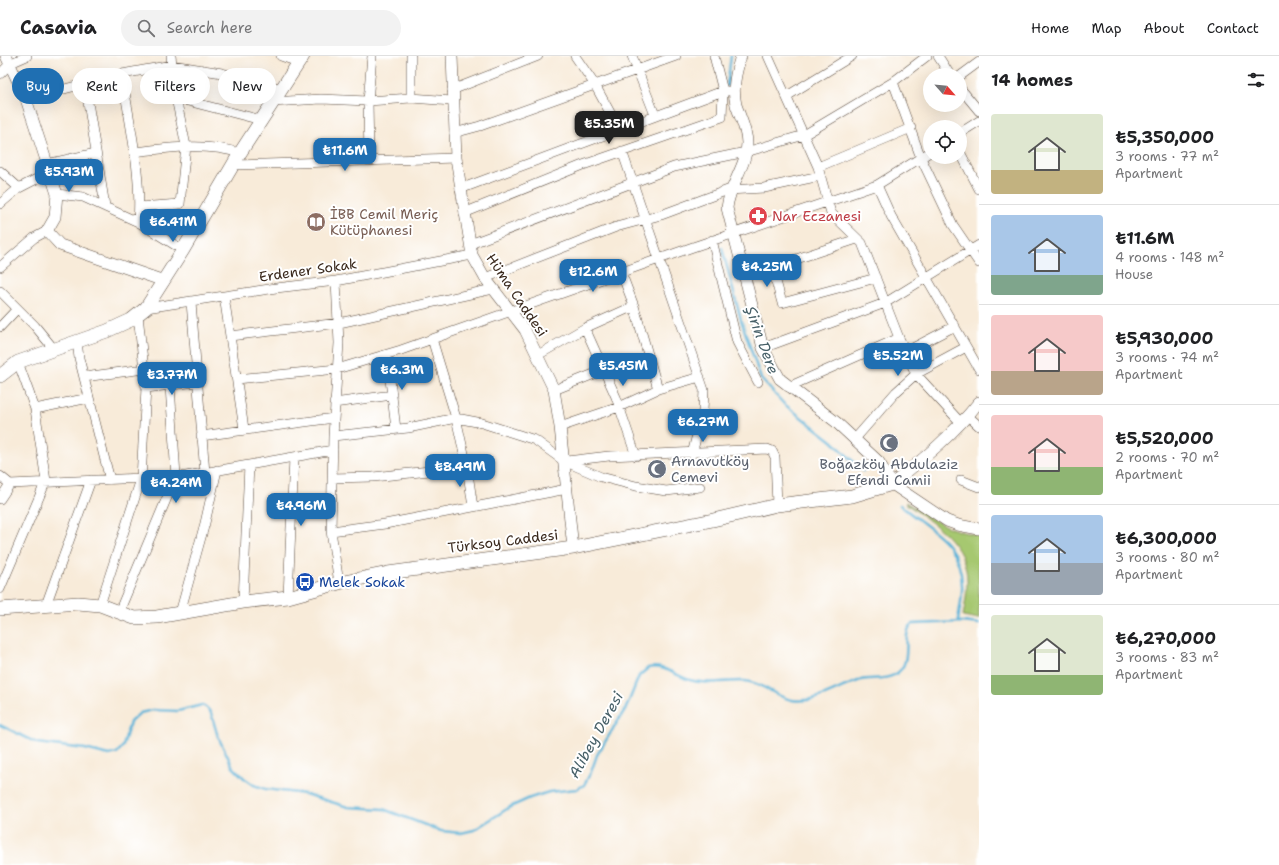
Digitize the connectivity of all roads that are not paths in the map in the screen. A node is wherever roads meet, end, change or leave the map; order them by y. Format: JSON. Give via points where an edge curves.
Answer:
{"nodes":[{"id":1,"x":27,"y":56,"type":"edge"},
{"id":2,"x":281,"y":56,"type":"edge"},
{"id":3,"x":372,"y":56,"type":"edge"},
{"id":4,"x":411,"y":56,"type":"edge"},
{"id":5,"x":452,"y":56,"type":"edge"},
{"id":6,"x":538,"y":56,"type":"edge"},
{"id":7,"x":575,"y":56,"type":"edge"},
{"id":8,"x":632,"y":56,"type":"edge"},
{"id":9,"x":676,"y":56,"type":"edge"},
{"id":10,"x":714,"y":56,"type":"edge"},
{"id":11,"x":741,"y":56,"type":"edge"},
{"id":12,"x":852,"y":56,"type":"edge"},
{"id":13,"x":927,"y":56,"type":"edge"},
{"id":14,"x":938,"y":56,"type":"edge"},
{"id":15,"x":771,"y":57,"type":"edge"},
{"id":16,"x":8,"y":59,"type":"edge"},
{"id":17,"x":300,"y":59,"type":"edge"},
{"id":18,"x":172,"y":60,"type":"edge"},
{"id":19,"x":979,"y":62,"type":"edge"},
{"id":20,"x":946,"y":68,"type":"edge"},
{"id":21,"x":132,"y":71,"type":"edge"},
{"id":22,"x":639,"y":71,"type":"junction"},
{"id":23,"x":967,"y":71,"type":"edge"},
{"id":24,"x":0,"y":74,"type":"edge"},
{"id":25,"x":893,"y":82,"type":"junction"},
{"id":26,"x":595,"y":85,"type":"junction"},
{"id":27,"x":282,"y":89,"type":"junction"},
{"id":28,"x":729,"y":91,"type":"junction"},
{"id":29,"x":452,"y":96,"type":"junction"},
{"id":30,"x":787,"y":96,"type":"junction"},
{"id":31,"x":967,"y":96,"type":"edge"},
{"id":32,"x":276,"y":97,"type":"edge"},
{"id":33,"x":411,"y":98,"type":"junction"},
{"id":34,"x":368,"y":100,"type":"junction"},
{"id":35,"x":276,"y":102,"type":"edge"},
{"id":36,"x":28,"y":104,"type":"edge"},
{"id":37,"x":88,"y":104,"type":"edge"},
{"id":38,"x":127,"y":104,"type":"edge"},
{"id":39,"x":177,"y":104,"type":"edge"},
{"id":40,"x":199,"y":104,"type":"edge"},
{"id":41,"x":271,"y":104,"type":"edge"},
{"id":42,"x":979,"y":111,"type":"edge"},
{"id":43,"x":655,"y":116,"type":"junction"},
{"id":44,"x":260,"y":120,"type":"junction"},
{"id":45,"x":979,"y":121,"type":"edge"},
{"id":46,"x":911,"y":128,"type":"junction"},
{"id":47,"x":619,"y":129,"type":"junction"},
{"id":48,"x":967,"y":129,"type":"edge"},
{"id":49,"x":454,"y":133,"type":"junction"},
{"id":50,"x":804,"y":135,"type":"junction"},
{"id":51,"x":186,"y":146,"type":"junction"},
{"id":52,"x":622,"y":151,"type":"junction"},
{"id":53,"x":134,"y":152,"type":"junction"},
{"id":54,"x":746,"y":152,"type":"junction"},
{"id":55,"x":96,"y":153,"type":"junction"},
{"id":56,"x":240,"y":153,"type":"junction"},
{"id":57,"x":456,"y":158,"type":"junction"},
{"id":58,"x":921,"y":158,"type":"junction"},
{"id":59,"x":369,"y":161,"type":"junction"},
{"id":60,"x":966,"y":164,"type":"edge"},
{"id":61,"x":234,"y":165,"type":"junction"},
{"id":62,"x":49,"y":168,"type":"junction"},
{"id":63,"x":0,"y":171,"type":"edge"},
{"id":64,"x":819,"y":172,"type":"junction"},
{"id":65,"x":633,"y":183,"type":"junction"},
{"id":66,"x":877,"y":185,"type":"junction"},
{"id":67,"x":19,"y":188,"type":"junction"},
{"id":68,"x":460,"y":189,"type":"junction"},
{"id":69,"x":979,"y":189,"type":"edge"},
{"id":70,"x":732,"y":190,"type":"junction"},
{"id":71,"x":57,"y":194,"type":"junction"},
{"id":72,"x":827,"y":202,"type":"junction"},
{"id":73,"x":0,"y":204,"type":"edge"},
{"id":74,"x":105,"y":206,"type":"junction"},
{"id":75,"x":139,"y":207,"type":"junction"},
{"id":76,"x":464,"y":212,"type":"junction"},
{"id":77,"x":645,"y":219,"type":"junction"},
{"id":78,"x":138,"y":222,"type":"junction"},
{"id":79,"x":47,"y":231,"type":"junction"},
{"id":80,"x":734,"y":234,"type":"junction"},
{"id":81,"x":857,"y":239,"type":"junction"},
{"id":82,"x":712,"y":240,"type":"junction"},
{"id":83,"x":979,"y":245,"type":"edge"},
{"id":84,"x":471,"y":249,"type":"junction"},
{"id":85,"x":183,"y":250,"type":"junction"},
{"id":86,"x":970,"y":250,"type":"junction"},
{"id":87,"x":660,"y":259,"type":"junction"},
{"id":88,"x":979,"y":263,"type":"edge"},
{"id":89,"x":0,"y":267,"type":"edge"},
{"id":90,"x":621,"y":272,"type":"junction"},
{"id":91,"x":927,"y":277,"type":"junction"},
{"id":92,"x":485,"y":278,"type":"junction"},
{"id":93,"x":876,"y":278,"type":"junction"},
{"id":94,"x":336,"y":281,"type":"junction"},
{"id":95,"x":164,"y":282,"type":"junction"},
{"id":96,"x":493,"y":289,"type":"junction"},
{"id":97,"x":0,"y":291,"type":"edge"},
{"id":98,"x":224,"y":296,"type":"junction"},
{"id":99,"x":191,"y":302,"type":"junction"},
{"id":100,"x":885,"y":303,"type":"junction"},
{"id":101,"x":634,"y":306,"type":"junction"},
{"id":102,"x":17,"y":310,"type":"junction"},
{"id":103,"x":512,"y":311,"type":"junction"},
{"id":104,"x":142,"y":312,"type":"junction"},
{"id":105,"x":339,"y":323,"type":"junction"},
{"id":106,"x":955,"y":326,"type":"junction"},
{"id":107,"x":0,"y":327,"type":"edge"},
{"id":108,"x":585,"y":328,"type":"junction"},
{"id":109,"x":230,"y":336,"type":"junction"},
{"id":110,"x":899,"y":338,"type":"junction"},
{"id":111,"x":432,"y":339,"type":"junction"},
{"id":112,"x":77,"y":341,"type":"junction"},
{"id":113,"x":966,"y":347,"type":"junction"},
{"id":114,"x":53,"y":348,"type":"junction"},
{"id":115,"x":763,"y":348,"type":"junction"},
{"id":116,"x":905,"y":352,"type":"junction"},
{"id":117,"x":387,"y":355,"type":"junction"},
{"id":118,"x":538,"y":355,"type":"junction"},
{"id":119,"x":18,"y":362,"type":"junction"},
{"id":120,"x":144,"y":369,"type":"junction"},
{"id":121,"x":337,"y":369,"type":"junction"},
{"id":122,"x":979,"y":369,"type":"edge"},
{"id":123,"x":604,"y":370,"type":"junction"},
{"id":124,"x":916,"y":374,"type":"junction"},
{"id":125,"x":0,"y":376,"type":"edge"},
{"id":126,"x":700,"y":377,"type":"junction"},
{"id":127,"x":84,"y":378,"type":"junction"},
{"id":128,"x":237,"y":379,"type":"junction"},
{"id":129,"x":196,"y":382,"type":"junction"},
{"id":130,"x":758,"y":382,"type":"dead end"},
{"id":131,"x":170,"y":386,"type":"junction"},
{"id":132,"x":788,"y":387,"type":"junction"},
{"id":133,"x":146,"y":388,"type":"junction"},
{"id":134,"x":658,"y":389,"type":"junction"},
{"id":135,"x":554,"y":390,"type":"junction"},
{"id":136,"x":392,"y":395,"type":"junction"},
{"id":137,"x":89,"y":398,"type":"junction"},
{"id":138,"x":979,"y":402,"type":"edge"},
{"id":139,"x":334,"y":403,"type":"junction"},
{"id":140,"x":619,"y":407,"type":"junction"},
{"id":141,"x":35,"y":410,"type":"junction"},
{"id":142,"x":334,"y":418,"type":"junction"},
{"id":143,"x":456,"y":418,"type":"junction"},
{"id":144,"x":964,"y":420,"type":"junction"},
{"id":145,"x":979,"y":426,"type":"edge"},
{"id":146,"x":560,"y":427,"type":"junction"},
{"id":147,"x":244,"y":429,"type":"junction"},
{"id":148,"x":396,"y":429,"type":"junction"},
{"id":149,"x":201,"y":436,"type":"junction"},
{"id":150,"x":333,"y":436,"type":"junction"},
{"id":151,"x":854,"y":440,"type":"junction"},
{"id":152,"x":333,"y":450,"type":"junction"},
{"id":153,"x":692,"y":454,"type":"junction"},
{"id":154,"x":636,"y":456,"type":"junction"},
{"id":155,"x":294,"y":457,"type":"junction"},
{"id":156,"x":564,"y":461,"type":"junction"},
{"id":157,"x":249,"y":465,"type":"junction"},
{"id":158,"x":467,"y":467,"type":"junction"},
{"id":159,"x":217,"y":470,"type":"junction"},
{"id":160,"x":204,"y":473,"type":"junction"},
{"id":161,"x":0,"y":476,"type":"edge"},
{"id":162,"x":176,"y":476,"type":"junction"},
{"id":163,"x":332,"y":478,"type":"junction"},
{"id":164,"x":141,"y":479,"type":"junction"},
{"id":165,"x":91,"y":480,"type":"junction"},
{"id":166,"x":110,"y":480,"type":"junction"},
{"id":167,"x":961,"y":480,"type":"dead end"},
{"id":168,"x":46,"y":481,"type":"junction"},
{"id":169,"x":10,"y":484,"type":"junction"},
{"id":170,"x":892,"y":484,"type":"junction"},
{"id":171,"x":700,"y":487,"type":"dead end"},
{"id":172,"x":979,"y":487,"type":"edge"},
{"id":173,"x":567,"y":489,"type":"junction"},
{"id":174,"x":0,"y":499,"type":"edge"},
{"id":175,"x":777,"y":505,"type":"junction"},
{"id":176,"x":473,"y":507,"type":"junction"},
{"id":177,"x":979,"y":529,"type":"edge"},
{"id":178,"x":331,"y":532,"type":"junction"},
{"id":179,"x":573,"y":548,"type":"junction"},
{"id":180,"x":339,"y":583,"type":"junction"},
{"id":181,"x":0,"y":589,"type":"edge"},
{"id":182,"x":288,"y":597,"type":"junction"},
{"id":183,"x":243,"y":602,"type":"junction"},
{"id":184,"x":46,"y":605,"type":"junction"},
{"id":185,"x":100,"y":605,"type":"junction"},
{"id":186,"x":0,"y":609,"type":"edge"},
{"id":187,"x":119,"y":612,"type":"junction"},
{"id":188,"x":180,"y":613,"type":"junction"}],
"edges":[{"from":1,"to":16,"type":"street"},
{"from":2,"to":17,"type":"street"},
{"from":3,"to":34,"type":"street"},
{"from":4,"to":33,"type":"street"},
{"from":5,"to":29,"type":"street","name":"Hüma Caddesi"},
{"from":6,"to":29,"type":"street"},
{"from":7,"to":26,"type":"street"},
{"from":8,"to":22,"type":"street"},
{"from":9,"to":22,"type":"street"},
{"from":10,"to":28,"type":"street"},
{"from":11,"to":28,"type":"street"},
{"from":12,"to":30,"type":"street"},
{"from":13,"to":25,"type":"street","name":"Erdener Sokak"},
{"from":14,"to":20,"type":"street"},
{"from":15,"to":30,"type":"street"},
{"from":16,"to":24,"type":"street"},
{"from":17,"to":27,"type":"main road"},
{"from":18,"to":21,"type":"street"},
{"from":18,"to":27,"type":"street"},
{"from":19,"to":23,"type":"street"},
{"from":22,"to":26,"type":"street"},
{"from":22,"to":43,"type":"street"},
{"from":25,"to":46,"type":"street"},
{"from":25,"to":50,"type":"street","name":"Erdener Sokak"},
{"from":26,"to":47,"type":"street"},
{"from":26,"to":49,"type":"street"},
{"from":27,"to":32,"type":"main road"},
{"from":28,"to":43,"type":"street"},
{"from":28,"to":52,"type":"street","via":[[722,117]]},
{"from":28,"to":54,"type":"street","via":[[736,103],[746,136]]},
{"from":29,"to":33,"type":"street"},
{"from":29,"to":49,"type":"street","name":"Hüma Caddesi"},
{"from":30,"to":50,"type":"street"},
{"from":31,"to":42,"type":"street"},
{"from":33,"to":34,"type":"street"},
{"from":34,"to":35,"type":"street"},
{"from":34,"to":59,"type":"street"},
{"from":36,"to":62,"type":"street"},
{"from":37,"to":55,"type":"street"},
{"from":38,"to":53,"type":"street"},
{"from":39,"to":51,"type":"street"},
{"from":40,"to":44,"type":"street"},
{"from":41,"to":44,"type":"main road"},
{"from":43,"to":47,"type":"street"},
{"from":44,"to":56,"type":"main road"},
{"from":45,"to":48,"type":"street"},
{"from":46,"to":58,"type":"street"},
{"from":46,"to":64,"type":"street"},
{"from":47,"to":68,"type":"street"},
{"from":49,"to":57,"type":"street","name":"Hüma Caddesi"},
{"from":50,"to":54,"type":"street","name":"Erdener Sokak"},
{"from":50,"to":64,"type":"street"},
{"from":51,"to":53,"type":"street"},
{"from":51,"to":56,"type":"street","via":[[225,148]]},
{"from":51,"to":75,"type":"street","via":[[180,204]]},
{"from":52,"to":65,"type":"street"},
{"from":52,"to":76,"type":"street"},
{"from":53,"to":75,"type":"street"},
{"from":54,"to":65,"type":"street","name":"Erdener Sokak","via":[[674,168]]},
{"from":54,"to":70,"type":"street"},
{"from":55,"to":62,"type":"street"},
{"from":55,"to":74,"type":"street"},
{"from":56,"to":61,"type":"main road"},
{"from":57,"to":59,"type":"street"},
{"from":57,"to":68,"type":"street","name":"Hüma Caddesi"},
{"from":58,"to":66,"type":"street"},
{"from":58,"to":86,"type":"street","via":[[954,225]]},
{"from":59,"to":61,"type":"street"},
{"from":60,"to":69,"type":"street"},
{"from":61,"to":85,"type":"main road"},
{"from":62,"to":67,"type":"street"},
{"from":62,"to":71,"type":"street"},
{"from":63,"to":67,"type":"street"},
{"from":64,"to":70,"type":"street","via":[[764,188]]},
{"from":64,"to":72,"type":"street"},
{"from":65,"to":77,"type":"street"},
{"from":65,"to":84,"type":"street","name":"Erdener Sokak"},
{"from":66,"to":72,"type":"street"},
{"from":66,"to":91,"type":"street","via":[[891,216]]},
{"from":67,"to":73,"type":"street"},
{"from":68,"to":76,"type":"street","name":"Hüma Caddesi"},
{"from":70,"to":77,"type":"street"},
{"from":70,"to":80,"type":"street","via":[[727,208]]},
{"from":71,"to":74,"type":"street","via":[[83,197]]},
{"from":71,"to":79,"type":"street","via":[[55,217]]},
{"from":72,"to":80,"type":"street"},
{"from":72,"to":81,"type":"street","via":[[831,213]]},
{"from":74,"to":78,"type":"street"},
{"from":75,"to":78,"type":"street"},
{"from":76,"to":84,"type":"street","name":"Hüma Caddesi"},
{"from":77,"to":87,"type":"street"},
{"from":77,"to":92,"type":"street","via":[[616,227]]},
{"from":78,"to":85,"type":"street"},
{"from":79,"to":89,"type":"street","via":[[34,238]]},
{"from":79,"to":95,"type":"street","via":[[60,244]]},
{"from":80,"to":82,"type":"street"},
{"from":80,"to":115,"type":"street"},
{"from":81,"to":93,"type":"street","via":[[862,243]]},
{"from":81,"to":93,"type":"street","via":[[772,267],[782,303]]},
{"from":82,"to":87,"type":"street"},
{"from":82,"to":130,"type":"street","via":[[737,342]]},
{"from":83,"to":86,"type":"street"},
{"from":84,"to":92,"type":"street","name":"Hüma Caddesi"},
{"from":84,"to":94,"type":"street","name":"Erdener Sokak"},
{"from":85,"to":95,"type":"main road"},
{"from":86,"to":88,"type":"street"},
{"from":86,"to":91,"type":"street"},
{"from":87,"to":90,"type":"street"},
{"from":87,"to":126,"type":"street"},
{"from":90,"to":101,"type":"street"},
{"from":90,"to":103,"type":"street"},
{"from":91,"to":100,"type":"street"},
{"from":91,"to":106,"type":"street"},
{"from":92,"to":96,"type":"street","name":"Hüma Caddesi"},
{"from":93,"to":100,"type":"street"},
{"from":94,"to":98,"type":"street","name":"Erdener Sokak"},
{"from":94,"to":105,"type":"street"},
{"from":95,"to":104,"type":"main road"},
{"from":96,"to":103,"type":"street","name":"Hüma Caddesi"},
{"from":96,"to":105,"type":"street"},
{"from":97,"to":102,"type":"street"},
{"from":98,"to":99,"type":"street","name":"Erdener Sokak"},
{"from":98,"to":109,"type":"street"},
{"from":99,"to":104,"type":"street","name":"Erdener Sokak"},
{"from":99,"to":129,"type":"street"},
{"from":100,"to":110,"type":"street"},
{"from":100,"to":115,"type":"street"},
{"from":101,"to":108,"type":"street"},
{"from":101,"to":134,"type":"street"},
{"from":102,"to":107,"type":"street"},
{"from":102,"to":114,"type":"street","via":[[35,326]]},
{"from":103,"to":111,"type":"street"},
{"from":103,"to":118,"type":"street","name":"Hüma Caddesi"},
{"from":104,"to":112,"type":"main road","via":[[107,331]]},
{"from":104,"to":120,"type":"street"},
{"from":105,"to":109,"type":"street"},
{"from":105,"to":121,"type":"street"},
{"from":106,"to":113,"type":"street"},
{"from":106,"to":116,"type":"street"},
{"from":108,"to":118,"type":"street"},
{"from":108,"to":123,"type":"street"},
{"from":109,"to":128,"type":"street"},
{"from":110,"to":116,"type":"street"},
{"from":110,"to":132,"type":"street"},
{"from":111,"to":117,"type":"street"},
{"from":111,"to":143,"type":"street"},
{"from":112,"to":114,"type":"main road"},
{"from":112,"to":127,"type":"street"},
{"from":113,"to":122,"type":"street"},
{"from":113,"to":124,"type":"street"},
{"from":114,"to":119,"type":"main road"},
{"from":115,"to":132,"type":"street","via":[[780,380]]},
{"from":116,"to":124,"type":"street"},
{"from":117,"to":121,"type":"street"},
{"from":117,"to":136,"type":"street"},
{"from":118,"to":135,"type":"street","name":"Hüma Caddesi"},
{"from":119,"to":125,"type":"main road"},
{"from":119,"to":141,"type":"street"},
{"from":120,"to":127,"type":"street"},
{"from":120,"to":133,"type":"street"},
{"from":121,"to":128,"type":"street"},
{"from":121,"to":139,"type":"street"},
{"from":123,"to":135,"type":"street"},
{"from":123,"to":140,"type":"street"},
{"from":124,"to":144,"type":"street"},
{"from":124,"to":151,"type":"street","via":[[896,392]]},
{"from":126,"to":134,"type":"street"},
{"from":126,"to":153,"type":"street","via":[[704,390],[703,412]]},
{"from":127,"to":137,"type":"street"},
{"from":128,"to":147,"type":"street"},
{"from":129,"to":131,"type":"street"},
{"from":129,"to":149,"type":"street"},
{"from":131,"to":133,"type":"street"},
{"from":131,"to":162,"type":"street"},
{"from":132,"to":151,"type":"street","via":[[836,422]]},
{"from":133,"to":164,"type":"street"},
{"from":134,"to":140,"type":"street"},
{"from":135,"to":146,"type":"street","name":"Hüma Caddesi"},
{"from":136,"to":139,"type":"street"},
{"from":136,"to":148,"type":"street"},
{"from":137,"to":141,"type":"street"},
{"from":137,"to":166,"type":"street"},
{"from":138,"to":144,"type":"street","name":"Türksoy Caddesi"},
{"from":139,"to":142,"type":"street"},
{"from":140,"to":146,"type":"street"},
{"from":140,"to":154,"type":"street"},
{"from":141,"to":168,"type":"street"},
{"from":142,"to":147,"type":"street"},
{"from":142,"to":150,"type":"street"},
{"from":143,"to":148,"type":"street"},
{"from":143,"to":156,"type":"street","via":[[482,423],[535,440]]},
{"from":143,"to":158,"type":"street"},
{"from":144,"to":145,"type":"street"},
{"from":144,"to":170,"type":"street","name":"Türksoy Caddesi"},
{"from":146,"to":156,"type":"street","name":"Hüma Caddesi"},
{"from":147,"to":149,"type":"street"},
{"from":148,"to":150,"type":"street"},
{"from":149,"to":160,"type":"street"},
{"from":150,"to":152,"type":"street"},
{"from":151,"to":170,"type":"street","via":[[879,462]]},
{"from":152,"to":155,"type":"street"},
{"from":152,"to":163,"type":"street"},
{"from":153,"to":154,"type":"street"},
{"from":153,"to":175,"type":"street","via":[[770,450],[775,457]]},
{"from":154,"to":156,"type":"street"},
{"from":155,"to":157,"type":"street"},
{"from":155,"to":182,"type":"street"},
{"from":156,"to":171,"type":"street","via":[[601,477],[636,486],[666,491]]},
{"from":156,"to":173,"type":"street","name":"Hüma Caddesi"},
{"from":157,"to":159,"type":"street"},
{"from":157,"to":183,"type":"street"},
{"from":158,"to":163,"type":"street","via":[[372,477]]},
{"from":158,"to":176,"type":"street"},
{"from":159,"to":160,"type":"street"},
{"from":159,"to":188,"type":"street"},
{"from":160,"to":162,"type":"street"},
{"from":161,"to":169,"type":"street"},
{"from":162,"to":164,"type":"street"},
{"from":162,"to":187,"type":"street"},
{"from":163,"to":178,"type":"street"},
{"from":164,"to":166,"type":"street"},
{"from":164,"to":185,"type":"street"},
{"from":165,"to":166,"type":"street"},
{"from":165,"to":168,"type":"street"},
{"from":165,"to":184,"type":"street"},
{"from":167,"to":172,"type":"street"},
{"from":168,"to":169,"type":"street"},
{"from":168,"to":181,"type":"street"},
{"from":169,"to":174,"type":"street"},
{"from":170,"to":175,"type":"main road","name":"Türksoy Caddesi","via":[[852,496]]},
{"from":170,"to":177,"type":"street","via":[[947,521]]},
{"from":173,"to":176,"type":"street"},
{"from":173,"to":179,"type":"street","name":"Hüma Caddesi"},
{"from":175,"to":179,"type":"main road","name":"Türksoy Caddesi"},
{"from":176,"to":178,"type":"street"},
{"from":178,"to":180,"type":"street"},
{"from":179,"to":180,"type":"main road","name":"Türksoy Caddesi","via":[[438,565]]},
{"from":180,"to":182,"type":"main road","name":"Türksoy Caddesi"},
{"from":182,"to":183,"type":"main road","name":"Türksoy Caddesi"},
{"from":183,"to":188,"type":"main road","name":"Türksoy Caddesi"},
{"from":184,"to":185,"type":"main road","name":"Türksoy Caddesi"},
{"from":184,"to":186,"type":"main road","name":"Türksoy Caddesi"},
{"from":185,"to":187,"type":"main road","name":"Türksoy Caddesi"},
{"from":187,"to":188,"type":"main road","name":"Türksoy Caddesi","via":[[143,619]]}]}
